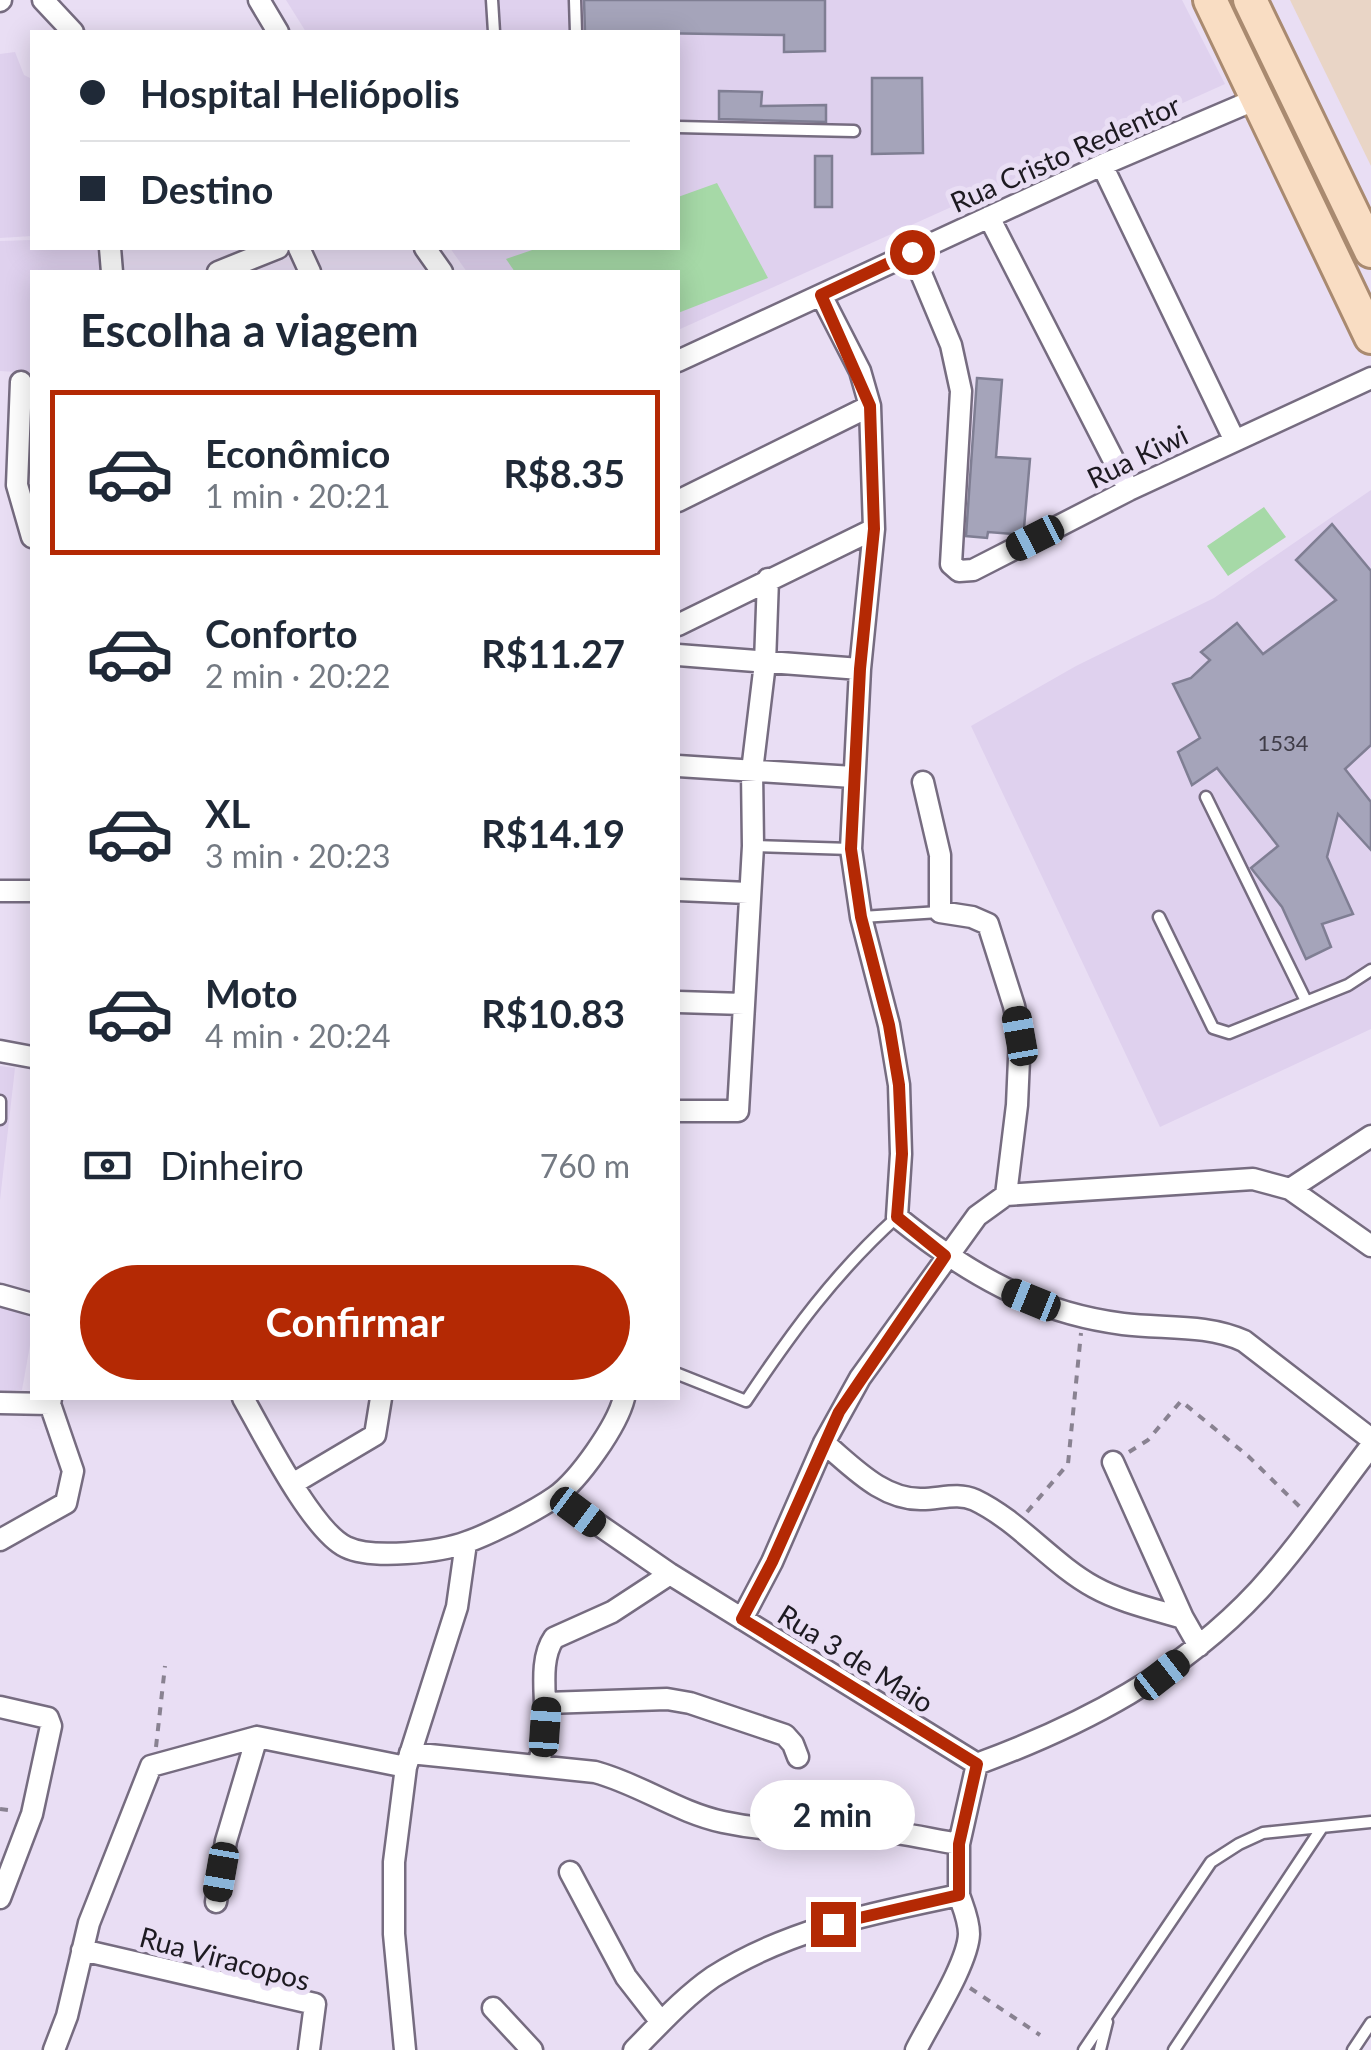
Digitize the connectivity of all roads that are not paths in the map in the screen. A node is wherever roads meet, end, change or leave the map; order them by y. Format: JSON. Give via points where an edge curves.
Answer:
{"nodes":[{"id":1,"x":43,"y":0,"type":"edge"},
{"id":2,"x":259,"y":0,"type":"edge"},
{"id":3,"x":492,"y":0,"type":"edge"},
{"id":4,"x":575,"y":0,"type":"edge"},
{"id":5,"x":1210,"y":0,"type":"edge"},
{"id":6,"x":1250,"y":0,"type":"edge"},
{"id":7,"x":71,"y":30,"type":"edge"},
{"id":8,"x":277,"y":30,"type":"edge"},
{"id":9,"x":494,"y":30,"type":"edge"},
{"id":10,"x":576,"y":30,"type":"edge"},
{"id":11,"x":1259,"y":98,"type":"junction"},
{"id":12,"x":680,"y":127,"type":"edge"},
{"id":13,"x":854,"y":131,"type":"dead end"},
{"id":14,"x":1102,"y":165,"type":"junction"},
{"id":15,"x":989,"y":217,"type":"junction"},
{"id":16,"x":273,"y":250,"type":"edge"},
{"id":17,"x":1371,"y":251,"type":"edge"},
{"id":18,"x":912,"y":252,"type":"junction"},
{"id":19,"x":223,"y":270,"type":"edge"},
{"id":20,"x":821,"y":295,"type":"junction"},
{"id":21,"x":1371,"y":338,"type":"edge"},
{"id":22,"x":680,"y":360,"type":"edge"},
{"id":23,"x":1371,"y":378,"type":"edge"},
{"id":24,"x":18,"y":382,"type":"edge"},
{"id":25,"x":870,"y":406,"type":"junction"},
{"id":26,"x":1234,"y":439,"type":"junction"},
{"id":27,"x":17,"y":485,"type":"edge"},
{"id":28,"x":1129,"y":490,"type":"junction"},
{"id":29,"x":680,"y":500,"type":"edge"},
{"id":30,"x":874,"y":529,"type":"junction"},
{"id":31,"x":30,"y":531,"type":"edge"},
{"id":32,"x":768,"y":578,"type":"junction"},
{"id":33,"x":680,"y":624,"type":"edge"},
{"id":34,"x":680,"y":655,"type":"edge"},
{"id":35,"x":765,"y":663,"type":"junction"},
{"id":36,"x":860,"y":669,"type":"junction"},
{"id":37,"x":680,"y":766,"type":"edge"},
{"id":38,"x":752,"y":772,"type":"junction"},
{"id":39,"x":853,"y":777,"type":"junction"},
{"id":40,"x":923,"y":782,"type":"dead end"},
{"id":41,"x":1206,"y":797,"type":"dead end"},
{"id":42,"x":754,"y":846,"type":"junction"},
{"id":43,"x":851,"y":849,"type":"junction"},
{"id":44,"x":680,"y":890,"type":"edge"},
{"id":45,"x":0,"y":891,"type":"edge"},
{"id":46,"x":30,"y":891,"type":"edge"},
{"id":47,"x":748,"y":893,"type":"junction"},
{"id":48,"x":940,"y":912,"type":"junction"},
{"id":49,"x":1159,"y":916,"type":"dead end"},
{"id":50,"x":861,"y":917,"type":"junction"},
{"id":51,"x":1371,"y":970,"type":"edge"},
{"id":52,"x":1306,"y":1001,"type":"junction"},
{"id":53,"x":680,"y":1002,"type":"edge"},
{"id":54,"x":744,"y":1004,"type":"junction"},
{"id":55,"x":0,"y":1052,"type":"edge"},
{"id":56,"x":30,"y":1057,"type":"edge"},
{"id":57,"x":0,"y":1101,"type":"edge"},
{"id":58,"x":680,"y":1111,"type":"edge"},
{"id":59,"x":0,"y":1120,"type":"edge"},
{"id":60,"x":1371,"y":1136,"type":"edge"},
{"id":61,"x":1290,"y":1189,"type":"junction"},
{"id":62,"x":1006,"y":1195,"type":"junction"},
{"id":63,"x":897,"y":1217,"type":"junction"},
{"id":64,"x":1371,"y":1246,"type":"edge"},
{"id":65,"x":945,"y":1256,"type":"junction"},
{"id":66,"x":0,"y":1295,"type":"edge"},
{"id":67,"x":30,"y":1302,"type":"edge"},
{"id":68,"x":680,"y":1375,"type":"edge"},
{"id":69,"x":244,"y":1400,"type":"edge"},
{"id":70,"x":380,"y":1400,"type":"edge"},
{"id":71,"x":624,"y":1400,"type":"edge"},
{"id":72,"x":51,"y":1401,"type":"edge"},
{"id":73,"x":0,"y":1403,"type":"edge"},
{"id":74,"x":1371,"y":1442,"type":"edge"},
{"id":75,"x":824,"y":1443,"type":"junction"},
{"id":76,"x":1112,"y":1462,"type":"road end"},
{"id":77,"x":294,"y":1483,"type":"junction"},
{"id":78,"x":558,"y":1496,"type":"junction"},
{"id":79,"x":0,"y":1540,"type":"edge"},
{"id":80,"x":466,"y":1542,"type":"junction"},
{"id":81,"x":670,"y":1574,"type":"junction"},
{"id":82,"x":1182,"y":1618,"type":"junction"},
{"id":83,"x":742,"y":1619,"type":"junction"},
{"id":84,"x":1199,"y":1646,"type":"junction"},
{"id":85,"x":546,"y":1703,"type":"junction"},
{"id":86,"x":0,"y":1707,"type":"edge"},
{"id":87,"x":256,"y":1738,"type":"junction"},
{"id":88,"x":798,"y":1757,"type":"dead end"},
{"id":89,"x":408,"y":1760,"type":"junction"},
{"id":90,"x":977,"y":1764,"type":"junction"},
{"id":91,"x":539,"y":1766,"type":"junction"},
{"id":92,"x":1371,"y":1822,"type":"edge"},
{"id":93,"x":1321,"y":1829,"type":"junction"},
{"id":94,"x":959,"y":1844,"type":"junction"},
{"id":95,"x":570,"y":1872,"type":"dead end"},
{"id":96,"x":959,"y":1895,"type":"junction"},
{"id":97,"x":0,"y":1898,"type":"edge"},
{"id":98,"x":216,"y":1902,"type":"dead end"},
{"id":99,"x":82,"y":1950,"type":"junction"},
{"id":100,"x":493,"y":2008,"type":"dead end"},
{"id":101,"x":1108,"y":2014,"type":"junction"},
{"id":102,"x":661,"y":2022,"type":"junction"},
{"id":103,"x":1371,"y":2023,"type":"edge"},
{"id":104,"x":54,"y":2050,"type":"edge"},
{"id":105,"x":309,"y":2050,"type":"edge"},
{"id":106,"x":406,"y":2050,"type":"edge"},
{"id":107,"x":532,"y":2050,"type":"edge"},
{"id":108,"x":634,"y":2050,"type":"edge"},
{"id":109,"x":916,"y":2050,"type":"edge"},
{"id":110,"x":1084,"y":2050,"type":"edge"},
{"id":111,"x":1100,"y":2050,"type":"edge"},
{"id":112,"x":1174,"y":2050,"type":"edge"},
{"id":113,"x":1353,"y":2050,"type":"edge"}],
"edges":[{"from":1,"to":7,"type":"street"},
{"from":2,"to":8,"type":"street"},
{"from":3,"to":9,"type":"lane"},
{"from":4,"to":10,"type":"lane"},
{"from":5,"to":11,"type":"main road"},
{"from":6,"to":17,"type":"main road"},
{"from":11,"to":14,"type":"street","name":"Rua Cristo Redentor"},
{"from":11,"to":21,"type":"main road"},
{"from":12,"to":13,"type":"lane"},
{"from":14,"to":15,"type":"street","name":"Rua Cristo Redentor"},
{"from":14,"to":26,"type":"street"},
{"from":15,"to":18,"type":"street","name":"Rua Cristo Redentor"},
{"from":15,"to":28,"type":"street"},
{"from":16,"to":19,"type":"street"},
{"from":18,"to":20,"type":"street","name":"Rua Cristo Redentor"},
{"from":18,"to":28,"type":"street","name":"Rua Kiwi","via":[[951,346],[961,391],[955,570],[972,570]]},
{"from":20,"to":22,"type":"lane"},
{"from":20,"to":25,"type":"street"},
{"from":23,"to":26,"type":"street","name":"Rua Kiwi"},
{"from":24,"to":27,"type":"street"},
{"from":25,"to":29,"type":"street"},
{"from":25,"to":30,"type":"lane"},
{"from":26,"to":28,"type":"street","name":"Rua Kiwi"},
{"from":27,"to":31,"type":"street"},
{"from":30,"to":32,"type":"street"},
{"from":30,"to":36,"type":"street"},
{"from":32,"to":33,"type":"street"},
{"from":32,"to":35,"type":"street"},
{"from":34,"to":35,"type":"street"},
{"from":35,"to":36,"type":"street"},
{"from":35,"to":38,"type":"street"},
{"from":36,"to":39,"type":"street"},
{"from":37,"to":38,"type":"street"},
{"from":38,"to":39,"type":"street"},
{"from":38,"to":42,"type":"street"},
{"from":39,"to":43,"type":"street"},
{"from":40,"to":48,"type":"street","via":[[940,856]]},
{"from":41,"to":52,"type":"lane"},
{"from":42,"to":43,"type":"lane"},
{"from":42,"to":47,"type":"street"},
{"from":43,"to":50,"type":"street"},
{"from":44,"to":47,"type":"street"},
{"from":45,"to":46,"type":"street"},
{"from":47,"to":54,"type":"street"},
{"from":48,"to":50,"type":"lane"},
{"from":48,"to":62,"type":"street","via":[[988,924],[1014,1006],[1020,1063]]},
{"from":49,"to":52,"type":"lane","via":[[1221,1033]]},
{"from":50,"to":63,"type":"street","via":[[899,1085]]},
{"from":51,"to":52,"type":"lane"},
{"from":53,"to":54,"type":"street"},
{"from":54,"to":58,"type":"street","via":[[738,1111]]},
{"from":55,"to":56,"type":"street"},
{"from":57,"to":59,"type":"lane"},
{"from":60,"to":61,"type":"street"},
{"from":61,"to":62,"type":"street","via":[[1234,1180]]},
{"from":61,"to":64,"type":"street"},
{"from":62,"to":65,"type":"street","via":[[976,1216]]},
{"from":63,"to":65,"type":"street"},
{"from":63,"to":68,"type":"lane","via":[[817,1298],[746,1401]]},
{"from":65,"to":74,"type":"street","via":[[994,1286],[1083,1316],[1226,1333],[1257,1350]]},
{"from":65,"to":75,"type":"street","via":[[860,1378]]},
{"from":66,"to":67,"type":"street"},
{"from":69,"to":77,"type":"street"},
{"from":70,"to":77,"type":"street","via":[[374,1435]]},
{"from":71,"to":78,"type":"street","via":[[597,1450]]},
{"from":72,"to":73,"type":"street"},
{"from":72,"to":79,"type":"street","via":[[73,1470],[66,1503]]},
{"from":74,"to":84,"type":"street","via":[[1258,1590]]},
{"from":75,"to":82,"type":"street","via":[[880,1488],[919,1500],[970,1498],[1092,1586]]},
{"from":75,"to":83,"type":"street"},
{"from":76,"to":82,"type":"street"},
{"from":77,"to":80,"type":"street","via":[[317,1521],[346,1547],[407,1553]]},
{"from":78,"to":80,"type":"street"},
{"from":78,"to":81,"type":"street","name":"Rua 3 de Maio"},
{"from":80,"to":89,"type":"street","via":[[458,1607]]},
{"from":81,"to":83,"type":"street","name":"Rua 3 de Maio"},
{"from":81,"to":85,"type":"street","via":[[612,1612],[554,1638],[546,1660]]},
{"from":82,"to":84,"type":"street"},
{"from":83,"to":90,"type":"street","name":"Rua 3 de Maio"},
{"from":84,"to":90,"type":"street","via":[[1162,1675],[1052,1737]]},
{"from":85,"to":88,"type":"street","via":[[690,1703],[785,1735]]},
{"from":85,"to":91,"type":"street"},
{"from":86,"to":97,"type":"street","via":[[40,1714],[51,1726],[32,1814]]},
{"from":87,"to":89,"type":"street"},
{"from":87,"to":98,"type":"street"},
{"from":87,"to":99,"type":"street","via":[[151,1766]]},
{"from":89,"to":91,"type":"street"},
{"from":89,"to":106,"type":"street","via":[[394,1862]]},
{"from":90,"to":94,"type":"street"},
{"from":91,"to":94,"type":"street","via":[[617,1778],[722,1822]]},
{"from":92,"to":93,"type":"lane"},
{"from":93,"to":101,"type":"lane","via":[[1263,1833],[1211,1862]]},
{"from":93,"to":112,"type":"lane"},
{"from":94,"to":96,"type":"street"},
{"from":95,"to":102,"type":"street","via":[[626,1977]]},
{"from":96,"to":102,"type":"street","via":[[800,1934],[713,1978]]},
{"from":96,"to":109,"type":"street","via":[[969,1934]]},
{"from":99,"to":104,"type":"street"},
{"from":99,"to":105,"type":"street","name":"Rua Viracopos","via":[[315,2004]]},
{"from":100,"to":107,"type":"street"},
{"from":101,"to":110,"type":"lane"},
{"from":101,"to":111,"type":"lane"},
{"from":102,"to":108,"type":"street"},
{"from":103,"to":113,"type":"lane"}]}
